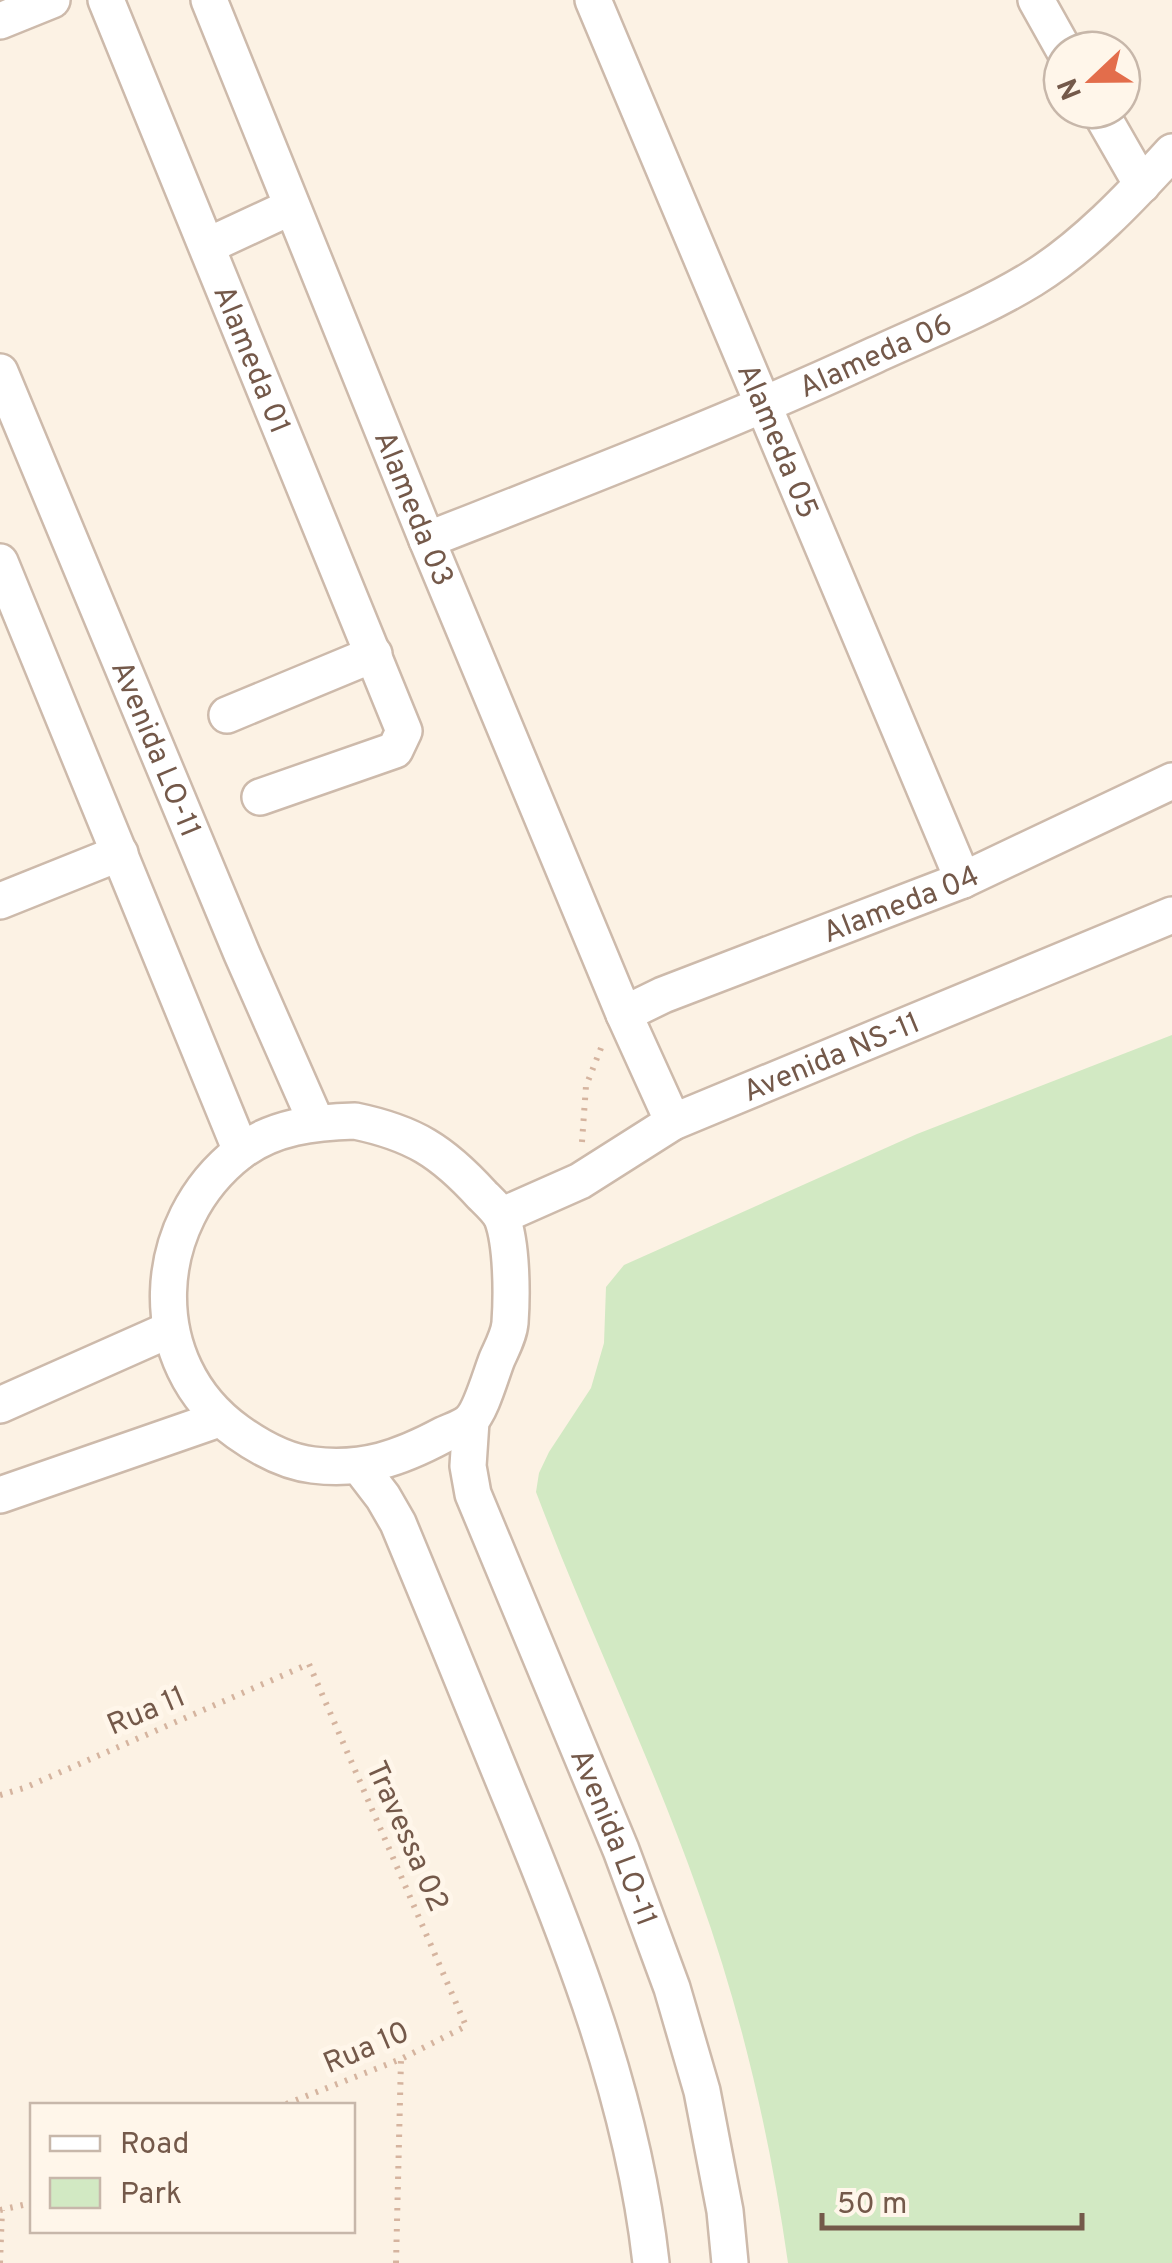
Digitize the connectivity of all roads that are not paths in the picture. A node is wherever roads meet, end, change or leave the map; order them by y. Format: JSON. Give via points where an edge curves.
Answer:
{"nodes":[{"id":1,"x":52,"y":0,"type":"edge"},
{"id":2,"x":106,"y":0,"type":"edge"},
{"id":3,"x":208,"y":0,"type":"edge"},
{"id":4,"x":593,"y":0,"type":"edge"},
{"id":5,"x":1036,"y":0,"type":"edge"},
{"id":6,"x":0,"y":21,"type":"edge"},
{"id":7,"x":1053,"y":30,"type":"edge"},
{"id":8,"x":1110,"y":130,"type":"edge"},
{"id":9,"x":1172,"y":152,"type":"edge"},
{"id":10,"x":1142,"y":185,"type":"junction"},
{"id":11,"x":291,"y":207,"type":"junction"},
{"id":12,"x":207,"y":246,"type":"junction"},
{"id":13,"x":0,"y":372,"type":"edge"},
{"id":14,"x":764,"y":406,"type":"junction"},
{"id":15,"x":427,"y":540,"type":"junction"},
{"id":16,"x":0,"y":562,"type":"edge"},
{"id":17,"x":374,"y":654,"type":"junction"},
{"id":18,"x":227,"y":716,"type":"dead end"},
{"id":19,"x":1172,"y":781,"type":"edge"},
{"id":20,"x":260,"y":797,"type":"dead end"},
{"id":21,"x":120,"y":853,"type":"junction"},
{"id":22,"x":963,"y":880,"type":"junction"},
{"id":23,"x":0,"y":901,"type":"edge"},
{"id":24,"x":1172,"y":914,"type":"edge"},
{"id":25,"x":624,"y":1014,"type":"junction"},
{"id":26,"x":316,"y":1122,"type":"junction"},
{"id":27,"x":673,"y":1122,"type":"junction"},
{"id":28,"x":241,"y":1151,"type":"junction"},
{"id":29,"x":502,"y":1216,"type":"junction"},
{"id":30,"x":171,"y":1329,"type":"junction"},
{"id":31,"x":0,"y":1405,"type":"edge"},
{"id":32,"x":219,"y":1418,"type":"junction"},
{"id":33,"x":471,"y":1421,"type":"junction"},
{"id":34,"x":360,"y":1467,"type":"junction"},
{"id":35,"x":0,"y":1495,"type":"edge"},
{"id":36,"x":650,"y":2263,"type":"edge"},
{"id":37,"x":730,"y":2263,"type":"edge"}],
"edges":[{"from":1,"to":6,"type":"street"},
{"from":2,"to":12,"type":"street","name":"Alameda 01"},
{"from":3,"to":11,"type":"street","name":"Alameda 03"},
{"from":4,"to":14,"type":"street","name":"Alameda 05"},
{"from":5,"to":7,"type":"street"},
{"from":8,"to":10,"type":"street"},
{"from":9,"to":10,"type":"street","name":"Alameda 06"},
{"from":10,"to":14,"type":"street","name":"Alameda 06","via":[[1034,278]]},
{"from":11,"to":12,"type":"street"},
{"from":11,"to":15,"type":"street","name":"Alameda 03"},
{"from":12,"to":17,"type":"street","name":"Alameda 01"},
{"from":13,"to":26,"type":"street","name":"Avenida LO-11"},
{"from":14,"to":15,"type":"street","name":"Alameda 06"},
{"from":14,"to":22,"type":"street","name":"Alameda 05"},
{"from":15,"to":25,"type":"street","name":"Alameda 03"},
{"from":16,"to":21,"type":"street"},
{"from":17,"to":18,"type":"street"},
{"from":17,"to":20,"type":"street","name":"Alameda 01","via":[[404,731],[395,750]]},
{"from":19,"to":22,"type":"street","name":"Alameda 04"},
{"from":21,"to":23,"type":"street"},
{"from":21,"to":28,"type":"street"},
{"from":22,"to":25,"type":"street","name":"Alameda 04"},
{"from":24,"to":27,"type":"street","name":"Avenida NS-11"},
{"from":25,"to":27,"type":"street","name":"Alameda 03"},
{"from":26,"to":28,"type":"street"},
{"from":26,"to":29,"type":"street","via":[[354,1121],[428,1145]]},
{"from":27,"to":29,"type":"street","name":"Avenida NS-11","via":[[580,1181]]},
{"from":28,"to":30,"type":"street","via":[[204,1186],[179,1230],[168,1278]]},
{"from":29,"to":33,"type":"street","via":[[510,1327]]},
{"from":30,"to":31,"type":"street"},
{"from":30,"to":32,"type":"street","via":[[188,1378]]},
{"from":32,"to":34,"type":"street","via":[[277,1454],[309,1465]]},
{"from":32,"to":35,"type":"street"},
{"from":33,"to":34,"type":"street","via":[[402,1456]]},
{"from":33,"to":37,"type":"street","name":"Avenida LO-11","via":[[473,1494],[621,1850],[688,2038]]},
{"from":34,"to":36,"type":"street","via":[[398,1523],[550,1892],[632,2148]]}]}
